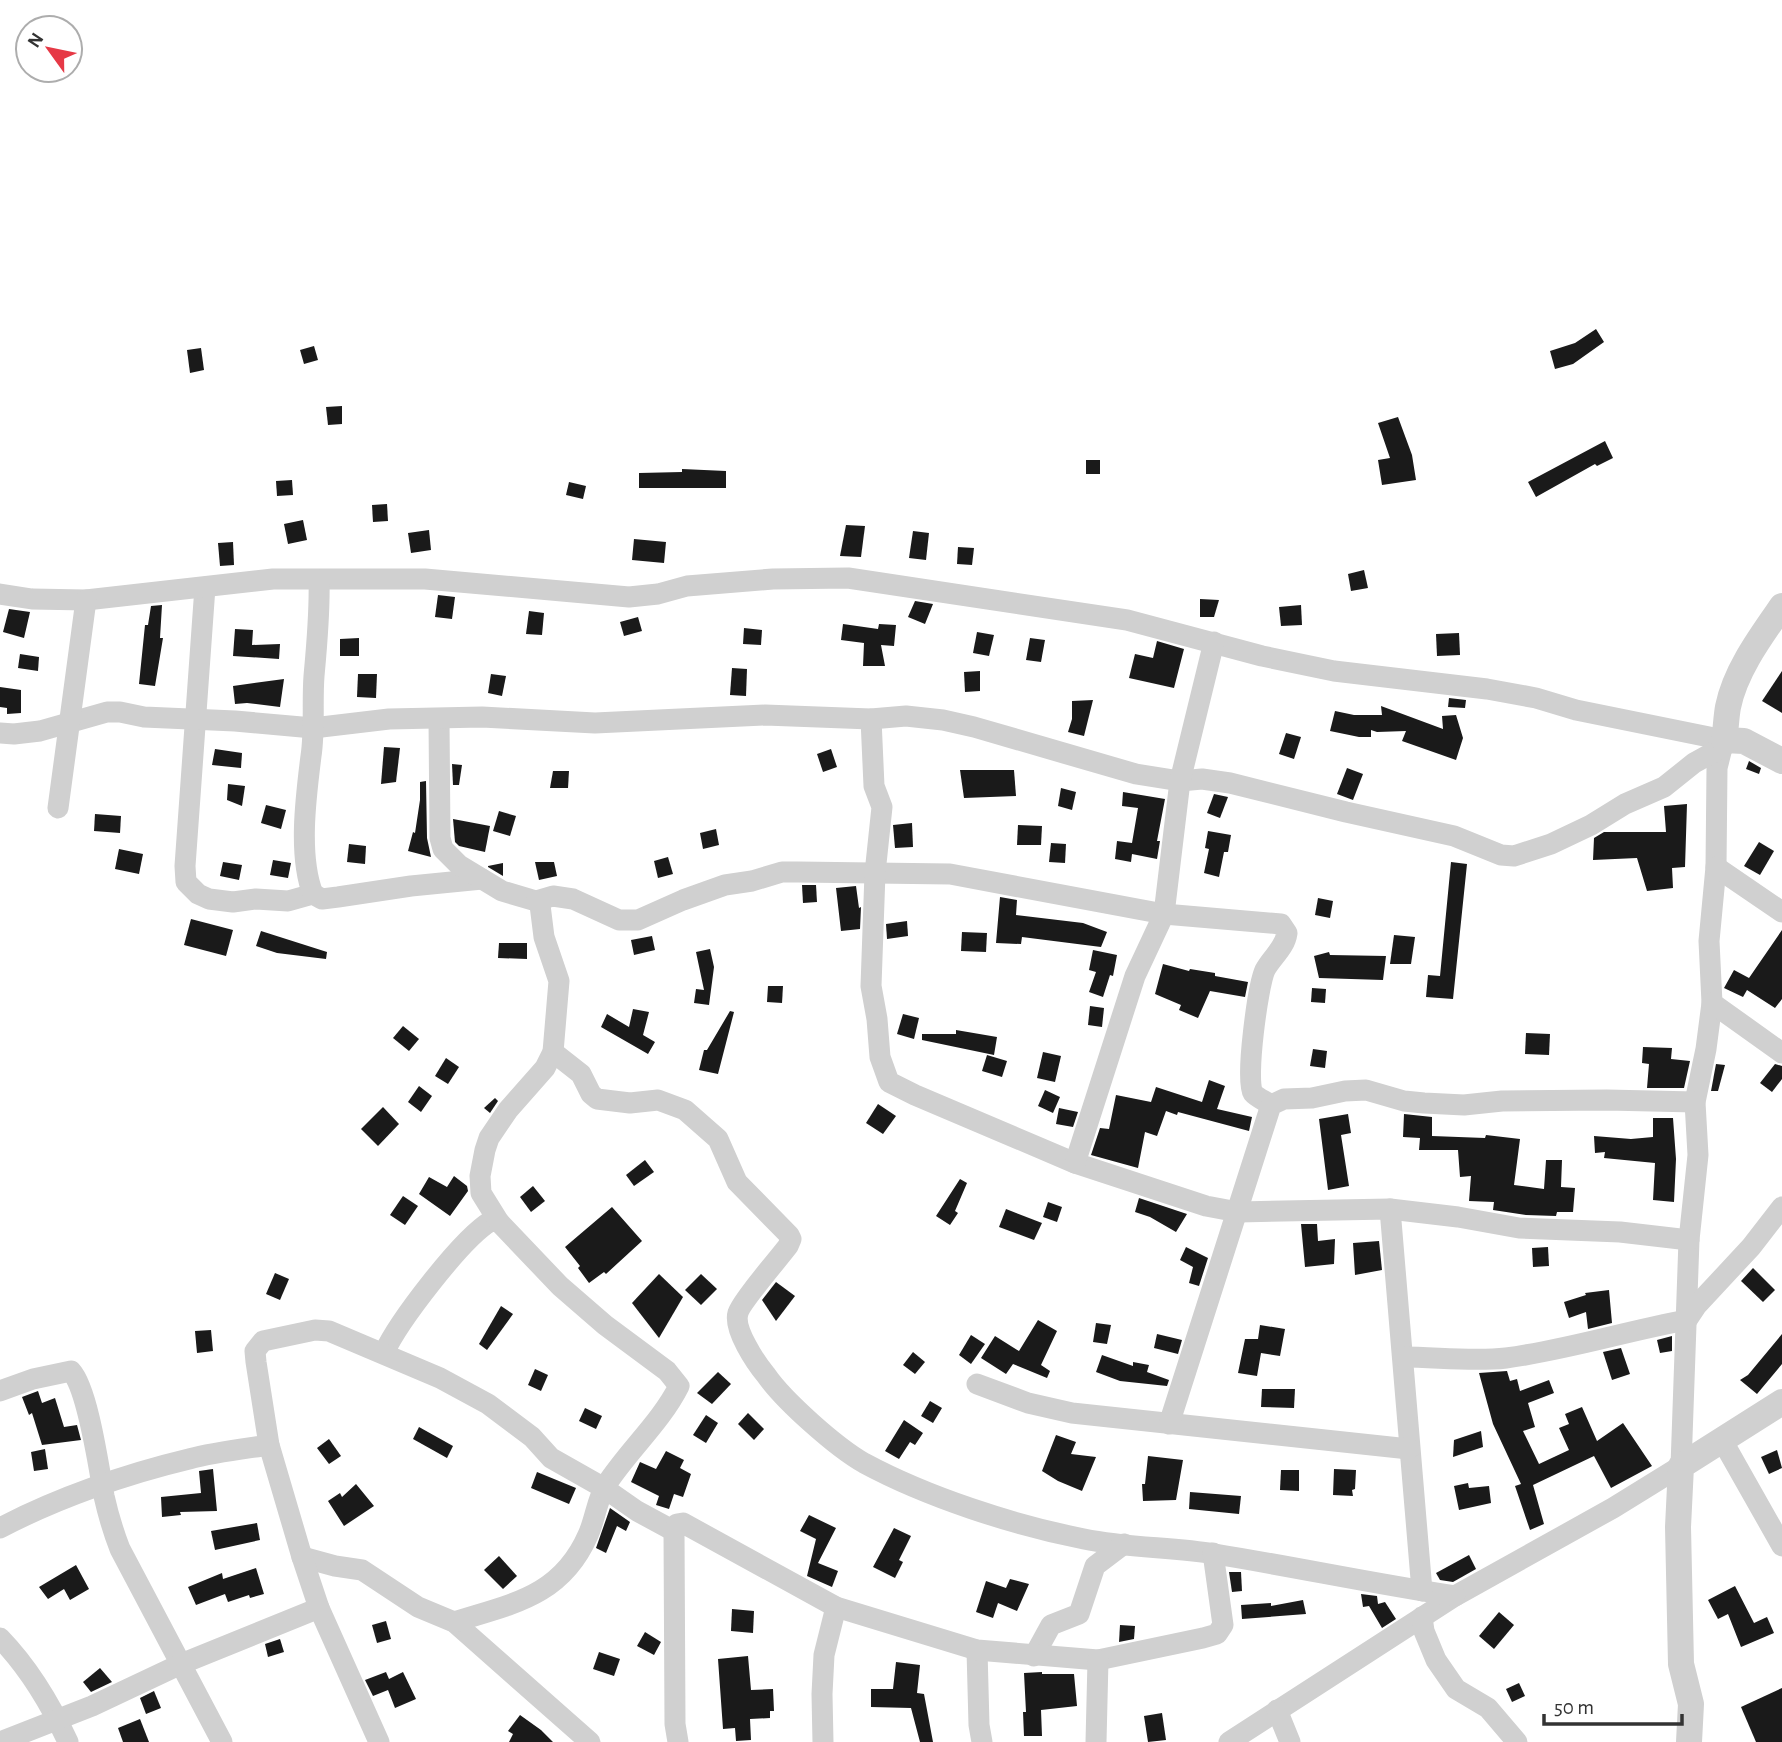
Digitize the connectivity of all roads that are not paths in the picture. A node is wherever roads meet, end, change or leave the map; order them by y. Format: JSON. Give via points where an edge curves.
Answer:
{"nodes":[{"id":1,"x":319,"y":580,"type":"junction"},
{"id":2,"x":205,"y":587,"type":"junction"},
{"id":3,"x":0,"y":594,"type":"edge"},
{"id":4,"x":86,"y":600,"type":"junction"},
{"id":5,"x":1782,"y":606,"type":"edge"},
{"id":6,"x":1214,"y":642,"type":"junction"},
{"id":7,"x":196,"y":719,"type":"junction"},
{"id":8,"x":439,"y":719,"type":"junction"},
{"id":9,"x":871,"y":719,"type":"junction"},
{"id":10,"x":70,"y":723,"type":"junction"},
{"id":11,"x":313,"y":728,"type":"junction"},
{"id":12,"x":0,"y":733,"type":"edge"},
{"id":13,"x":1723,"y":743,"type":"junction"},
{"id":14,"x":1782,"y":761,"type":"edge"},
{"id":15,"x":1180,"y":781,"type":"junction"},
{"id":16,"x":58,"y":808,"type":"dead end"},
{"id":17,"x":1716,"y":867,"type":"junction"},
{"id":18,"x":875,"y":873,"type":"junction"},
{"id":19,"x":482,"y":879,"type":"junction"},
{"id":20,"x":313,"y":894,"type":"junction"},
{"id":21,"x":536,"y":901,"type":"junction"},
{"id":22,"x":1782,"y":912,"type":"edge"},
{"id":23,"x":1164,"y":914,"type":"junction"},
{"id":24,"x":1712,"y":1003,"type":"junction"},
{"id":25,"x":553,"y":1052,"type":"junction"},
{"id":26,"x":1782,"y":1053,"type":"edge"},
{"id":27,"x":1695,"y":1102,"type":"junction"},
{"id":28,"x":1271,"y":1105,"type":"junction"},
{"id":29,"x":1075,"y":1163,"type":"junction"},
{"id":30,"x":1390,"y":1209,"type":"junction"},
{"id":31,"x":1781,"y":1210,"type":"edge"},
{"id":32,"x":1238,"y":1212,"type":"junction"},
{"id":33,"x":499,"y":1222,"type":"junction"},
{"id":34,"x":1689,"y":1240,"type":"junction"},
{"id":35,"x":1687,"y":1320,"type":"junction"},
{"id":36,"x":384,"y":1353,"type":"junction"},
{"id":37,"x":1403,"y":1357,"type":"junction"},
{"id":38,"x":977,"y":1384,"type":"dead end"},
{"id":39,"x":0,"y":1391,"type":"edge"},
{"id":40,"x":1782,"y":1402,"type":"edge"},
{"id":41,"x":1169,"y":1424,"type":"junction"},
{"id":42,"x":1722,"y":1440,"type":"junction"},
{"id":43,"x":269,"y":1445,"type":"junction"},
{"id":44,"x":1409,"y":1449,"type":"junction"},
{"id":45,"x":1681,"y":1466,"type":"junction"},
{"id":46,"x":103,"y":1485,"type":"junction"},
{"id":47,"x":604,"y":1488,"type":"junction"},
{"id":48,"x":0,"y":1528,"type":"edge"},
{"id":49,"x":674,"y":1531,"type":"junction"},
{"id":50,"x":1124,"y":1544,"type":"junction"},
{"id":51,"x":1782,"y":1546,"type":"edge"},
{"id":52,"x":1213,"y":1553,"type":"junction"},
{"id":53,"x":302,"y":1557,"type":"junction"},
{"id":54,"x":1422,"y":1591,"type":"junction"},
{"id":55,"x":1455,"y":1596,"type":"junction"},
{"id":56,"x":835,"y":1607,"type":"junction"},
{"id":57,"x":319,"y":1608,"type":"junction"},
{"id":58,"x":1422,"y":1617,"type":"junction"},
{"id":59,"x":454,"y":1622,"type":"junction"},
{"id":60,"x":0,"y":1639,"type":"edge"},
{"id":61,"x":977,"y":1650,"type":"junction"},
{"id":62,"x":1034,"y":1656,"type":"junction"},
{"id":63,"x":1098,"y":1660,"type":"junction"},
{"id":64,"x":181,"y":1664,"type":"junction"},
{"id":65,"x":1277,"y":1710,"type":"junction"},
{"id":66,"x":57,"y":1719,"type":"junction"},
{"id":67,"x":0,"y":1742,"type":"edge"},
{"id":68,"x":68,"y":1742,"type":"edge"},
{"id":69,"x":222,"y":1742,"type":"edge"},
{"id":70,"x":379,"y":1742,"type":"edge"},
{"id":71,"x":590,"y":1742,"type":"edge"},
{"id":72,"x":678,"y":1742,"type":"edge"},
{"id":73,"x":823,"y":1742,"type":"edge"},
{"id":74,"x":982,"y":1742,"type":"edge"},
{"id":75,"x":1096,"y":1742,"type":"edge"},
{"id":76,"x":1229,"y":1742,"type":"edge"},
{"id":77,"x":1290,"y":1742,"type":"edge"},
{"id":78,"x":1517,"y":1742,"type":"edge"},
{"id":79,"x":1689,"y":1742,"type":"edge"}],
"edges":[{"from":1,"to":2,"type":"street","via":[[273,579]]},
{"from":1,"to":6,"type":"street","via":[[438,579],[629,597],[687,586],[848,578],[1127,620]]},
{"from":1,"to":11,"type":"street"},
{"from":2,"to":4,"type":"street"},
{"from":2,"to":7,"type":"street"},
{"from":3,"to":4,"type":"street"},
{"from":4,"to":10,"type":"street"},
{"from":5,"to":13,"type":"street","via":[[1739,678],[1728,705]]},
{"from":6,"to":13,"type":"street","via":[[1334,671],[1536,698]]},
{"from":6,"to":15,"type":"street"},
{"from":7,"to":10,"type":"street","via":[[107,712]]},
{"from":7,"to":11,"type":"street"},
{"from":7,"to":20,"type":"street","via":[[186,882],[209,899],[233,902],[288,901]]},
{"from":8,"to":9,"type":"street","via":[[596,723],[765,715]]},
{"from":8,"to":11,"type":"street","via":[[389,719]]},
{"from":8,"to":19,"type":"street","via":[[440,838],[443,849],[459,865]]},
{"from":9,"to":15,"type":"street","via":[[943,720],[1136,774]]},
{"from":9,"to":18,"type":"street","via":[[874,786],[882,807]]},
{"from":10,"to":12,"type":"street","via":[[27,733]]},
{"from":10,"to":16,"type":"street"},
{"from":11,"to":20,"type":"street","via":[[305,832]]},
{"from":13,"to":14,"type":"street","via":[[1744,741]]},
{"from":13,"to":15,"type":"street","via":[[1664,787],[1551,844],[1514,856],[1454,835],[1230,782]]},
{"from":13,"to":17,"type":"street","via":[[1717,768]]},
{"from":15,"to":23,"type":"street"},
{"from":17,"to":22,"type":"street"},
{"from":17,"to":24,"type":"street","via":[[1709,942]]},
{"from":18,"to":21,"type":"street","via":[[782,872],[724,886],[638,920],[619,920],[573,899],[553,896]]},
{"from":18,"to":23,"type":"street","via":[[950,874]]},
{"from":18,"to":29,"type":"street","via":[[871,986],[880,1058],[889,1082]]},
{"from":19,"to":20,"type":"street","via":[[338,898],[322,899]]},
{"from":19,"to":21,"type":"street"},
{"from":21,"to":25,"type":"street","via":[[559,981]]},
{"from":23,"to":28,"type":"street","via":[[1285,928],[1286,940],[1260,987],[1250,1066],[1253,1093]]},
{"from":23,"to":29,"type":"street","via":[[1135,976]]},
{"from":24,"to":26,"type":"street"},
{"from":24,"to":27,"type":"street"},
{"from":25,"to":33,"type":"street","via":[[508,1110],[485,1150],[481,1193]]},
{"from":25,"to":50,"type":"street","via":[[581,1074],[597,1098],[630,1103],[658,1100],[685,1110],[718,1139],[737,1182],[792,1239],[738,1312],[737,1321],[772,1384],[810,1421],[862,1461],[905,1482],[997,1517]]},
{"from":27,"to":28,"type":"street","via":[[1451,1104],[1404,1101],[1366,1090],[1284,1098]]},
{"from":27,"to":34,"type":"street","via":[[1698,1155]]},
{"from":28,"to":32,"type":"street"},
{"from":29,"to":32,"type":"street"},
{"from":30,"to":32,"type":"street"},
{"from":30,"to":34,"type":"street","via":[[1519,1228]]},
{"from":30,"to":37,"type":"street"},
{"from":31,"to":35,"type":"street"},
{"from":32,"to":41,"type":"street"},
{"from":33,"to":36,"type":"street","via":[[481,1227],[461,1248]]},
{"from":33,"to":47,"type":"street","via":[[560,1286],[667,1371],[679,1386]]},
{"from":34,"to":35,"type":"street"},
{"from":35,"to":37,"type":"street","via":[[1503,1358]]},
{"from":35,"to":45,"type":"street"},
{"from":36,"to":43,"type":"street","via":[[329,1331],[263,1340],[255,1351]]},
{"from":36,"to":47,"type":"street","via":[[488,1404],[532,1437],[551,1458]]},
{"from":37,"to":44,"type":"street"},
{"from":38,"to":41,"type":"street","via":[[1061,1411]]},
{"from":39,"to":46,"type":"street","via":[[71,1371],[86,1407]]},
{"from":40,"to":42,"type":"street"},
{"from":41,"to":44,"type":"street"},
{"from":42,"to":45,"type":"street"},
{"from":42,"to":51,"type":"street"},
{"from":43,"to":46,"type":"street","via":[[189,1459]]},
{"from":43,"to":53,"type":"street"},
{"from":44,"to":54,"type":"street"},
{"from":45,"to":55,"type":"street"},
{"from":45,"to":79,"type":"street","via":[[1681,1664],[1691,1704]]},
{"from":46,"to":48,"type":"street"},
{"from":46,"to":64,"type":"street","via":[[120,1549]]},
{"from":47,"to":49,"type":"street"},
{"from":47,"to":59,"type":"street","via":[[587,1537],[556,1582],[503,1608]]},
{"from":49,"to":56,"type":"street","via":[[677,1524],[683,1524]]},
{"from":49,"to":72,"type":"street"},
{"from":50,"to":52,"type":"street"},
{"from":50,"to":62,"type":"street","via":[[1095,1566],[1079,1614],[1052,1625]]},
{"from":52,"to":54,"type":"street"},
{"from":52,"to":63,"type":"street","via":[[1223,1625],[1217,1634]]},
{"from":53,"to":57,"type":"street"},
{"from":53,"to":59,"type":"street","via":[[362,1570],[418,1608]]},
{"from":54,"to":55,"type":"street"},
{"from":55,"to":58,"type":"street"},
{"from":56,"to":61,"type":"street"},
{"from":56,"to":73,"type":"street","via":[[824,1655]]},
{"from":57,"to":64,"type":"street"},
{"from":57,"to":70,"type":"street"},
{"from":58,"to":65,"type":"street"},
{"from":58,"to":78,"type":"street","via":[[1436,1660],[1456,1689],[1488,1708]]},
{"from":59,"to":71,"type":"street"},
{"from":60,"to":66,"type":"street","via":[[20,1660]]},
{"from":61,"to":62,"type":"street"},
{"from":61,"to":74,"type":"street"},
{"from":62,"to":63,"type":"street"},
{"from":63,"to":75,"type":"street"},
{"from":64,"to":66,"type":"street"},
{"from":64,"to":69,"type":"street"},
{"from":65,"to":76,"type":"street"},
{"from":65,"to":77,"type":"street"},
{"from":66,"to":67,"type":"street"},
{"from":66,"to":68,"type":"street"}]}
